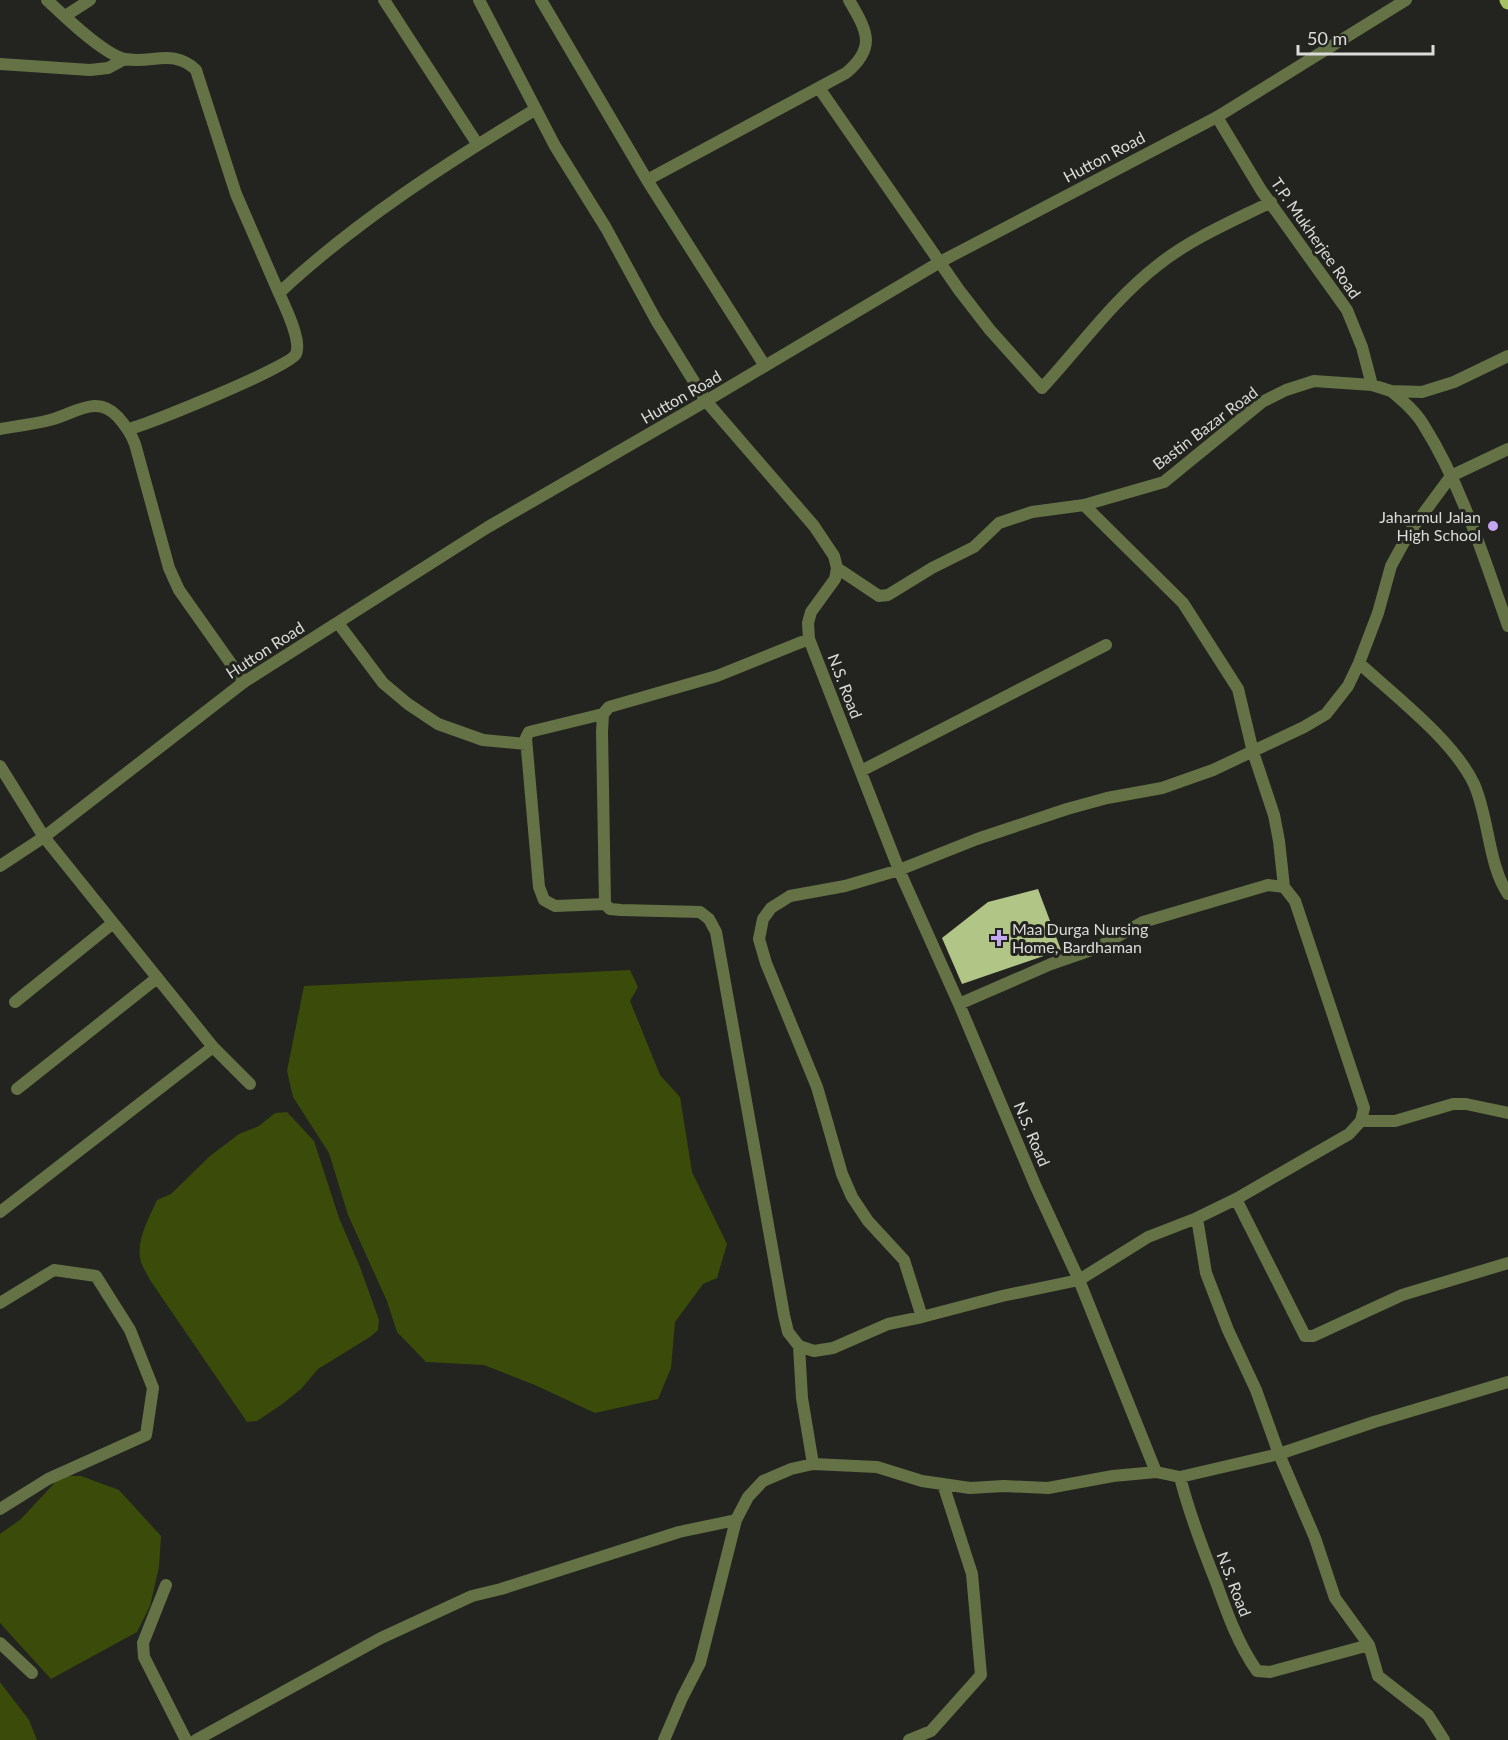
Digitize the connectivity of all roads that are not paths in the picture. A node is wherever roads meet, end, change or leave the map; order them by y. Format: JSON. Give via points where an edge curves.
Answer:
{"nodes":[{"id":1,"x":48,"y":0,"type":"edge"},
{"id":2,"x":90,"y":0,"type":"edge"},
{"id":3,"x":384,"y":0,"type":"edge"},
{"id":4,"x":478,"y":0,"type":"edge"},
{"id":5,"x":541,"y":0,"type":"edge"},
{"id":6,"x":849,"y":0,"type":"edge"},
{"id":7,"x":1406,"y":0,"type":"edge"},
{"id":8,"x":65,"y":16,"type":"junction"},
{"id":9,"x":125,"y":59,"type":"junction"},
{"id":10,"x":0,"y":64,"type":"edge"},
{"id":11,"x":819,"y":88,"type":"junction"},
{"id":12,"x":537,"y":109,"type":"junction"},
{"id":13,"x":1217,"y":117,"type":"junction"},
{"id":14,"x":478,"y":145,"type":"junction"},
{"id":15,"x":647,"y":180,"type":"junction"},
{"id":16,"x":1270,"y":202,"type":"junction"},
{"id":17,"x":940,"y":262,"type":"junction"},
{"id":18,"x":279,"y":293,"type":"junction"},
{"id":19,"x":1508,"y":356,"type":"edge"},
{"id":20,"x":765,"y":366,"type":"junction"},
{"id":21,"x":1372,"y":385,"type":"junction"},
{"id":22,"x":1392,"y":391,"type":"junction"},
{"id":23,"x":706,"y":401,"type":"junction"},
{"id":24,"x":0,"y":429,"type":"edge"},
{"id":25,"x":129,"y":429,"type":"junction"},
{"id":26,"x":1508,"y":449,"type":"edge"},
{"id":27,"x":1451,"y":476,"type":"junction"},
{"id":28,"x":1083,"y":505,"type":"junction"},
{"id":29,"x":837,"y":568,"type":"junction"},
{"id":30,"x":338,"y":623,"type":"junction"},
{"id":31,"x":1508,"y":626,"type":"edge"},
{"id":32,"x":809,"y":639,"type":"junction"},
{"id":33,"x":1106,"y":645,"type":"dead end"},
{"id":34,"x":1359,"y":663,"type":"junction"},
{"id":35,"x":244,"y":682,"type":"junction"},
{"id":36,"x":603,"y":714,"type":"junction"},
{"id":37,"x":526,"y":744,"type":"junction"},
{"id":38,"x":1253,"y":752,"type":"junction"},
{"id":39,"x":0,"y":766,"type":"edge"},
{"id":40,"x":861,"y":771,"type":"junction"},
{"id":41,"x":44,"y":837,"type":"junction"},
{"id":42,"x":0,"y":866,"type":"edge"},
{"id":43,"x":899,"y":870,"type":"junction"},
{"id":44,"x":1284,"y":887,"type":"junction"},
{"id":45,"x":1508,"y":894,"type":"edge"},
{"id":46,"x":604,"y":904,"type":"junction"},
{"id":47,"x":113,"y":923,"type":"junction"},
{"id":48,"x":157,"y":978,"type":"junction"},
{"id":49,"x":15,"y":1002,"type":"dead end"},
{"id":50,"x":959,"y":1004,"type":"junction"},
{"id":51,"x":213,"y":1047,"type":"junction"},
{"id":52,"x":250,"y":1084,"type":"dead end"},
{"id":53,"x":17,"y":1089,"type":"dead end"},
{"id":54,"x":1508,"y":1113,"type":"edge"},
{"id":55,"x":1361,"y":1121,"type":"junction"},
{"id":56,"x":1236,"y":1199,"type":"junction"},
{"id":57,"x":0,"y":1212,"type":"edge"},
{"id":58,"x":1197,"y":1218,"type":"junction"},
{"id":59,"x":1508,"y":1263,"type":"edge"},
{"id":60,"x":1079,"y":1280,"type":"junction"},
{"id":61,"x":0,"y":1303,"type":"edge"},
{"id":62,"x":922,"y":1317,"type":"junction"},
{"id":63,"x":799,"y":1346,"type":"junction"},
{"id":64,"x":1508,"y":1382,"type":"edge"},
{"id":65,"x":1279,"y":1454,"type":"junction"},
{"id":66,"x":813,"y":1464,"type":"junction"},
{"id":67,"x":1156,"y":1472,"type":"junction"},
{"id":68,"x":1180,"y":1477,"type":"junction"},
{"id":69,"x":943,"y":1484,"type":"junction"},
{"id":70,"x":0,"y":1509,"type":"edge"},
{"id":71,"x":736,"y":1520,"type":"junction"},
{"id":72,"x":166,"y":1585,"type":"dead end"},
{"id":73,"x":0,"y":1643,"type":"edge"},
{"id":74,"x":1370,"y":1645,"type":"junction"},
{"id":75,"x":32,"y":1673,"type":"dead end"},
{"id":76,"x":186,"y":1740,"type":"edge"},
{"id":77,"x":196,"y":1740,"type":"edge"},
{"id":78,"x":664,"y":1740,"type":"edge"},
{"id":79,"x":909,"y":1740,"type":"edge"},
{"id":80,"x":1444,"y":1740,"type":"edge"}],
"edges":[{"from":1,"to":8,"type":"street"},
{"from":2,"to":8,"type":"street"},
{"from":3,"to":14,"type":"street"},
{"from":4,"to":12,"type":"street"},
{"from":5,"to":15,"type":"street"},
{"from":6,"to":11,"type":"street","via":[[865,28],[867,44],[859,62]]},
{"from":7,"to":13,"type":"street","name":"Hutton Road"},
{"from":8,"to":9,"type":"street","via":[[99,45]]},
{"from":9,"to":10,"type":"street","via":[[108,68],[90,70]]},
{"from":9,"to":18,"type":"street","via":[[177,58],[196,70],[236,194]]},
{"from":11,"to":15,"type":"street"},
{"from":11,"to":17,"type":"street"},
{"from":12,"to":14,"type":"street"},
{"from":12,"to":23,"type":"street"},
{"from":13,"to":16,"type":"street","name":"T.P. Mukherjee Road"},
{"from":13,"to":17,"type":"street","name":"Hutton Road"},
{"from":14,"to":18,"type":"street","via":[[397,199]]},
{"from":15,"to":20,"type":"street"},
{"from":16,"to":17,"type":"street","via":[[1160,263],[1132,287],[1042,388],[990,330]]},
{"from":16,"to":21,"type":"street","name":"T.P. Mukherjee Road","via":[[1347,310]]},
{"from":17,"to":20,"type":"street","name":"Hutton Road"},
{"from":18,"to":25,"type":"street","via":[[297,340],[292,359]]},
{"from":19,"to":22,"type":"street","name":"Bastin Bazar Road","via":[[1443,386],[1422,392]]},
{"from":20,"to":23,"type":"street","name":"Hutton Road"},
{"from":21,"to":22,"type":"street","name":"Bastin Bazar Road"},
{"from":21,"to":28,"type":"street","name":"Bastin Bazar Road","via":[[1314,381],[1286,390],[1262,402],[1164,482]]},
{"from":22,"to":27,"type":"street","via":[[1422,423]]},
{"from":23,"to":29,"type":"street","via":[[828,545]]},
{"from":23,"to":30,"type":"street","name":"Hutton Road","via":[[488,527]]},
{"from":24,"to":25,"type":"street","via":[[51,420],[92,405],[112,411]]},
{"from":25,"to":35,"type":"street","via":[[169,568],[179,590]]},
{"from":26,"to":27,"type":"street"},
{"from":27,"to":31,"type":"street"},
{"from":27,"to":34,"type":"street","via":[[1409,533],[1391,566]]},
{"from":28,"to":29,"type":"street","name":"Bastin Bazar Road","via":[[1032,512],[999,523],[974,547],[888,595],[879,596]]},
{"from":28,"to":38,"type":"street","via":[[1183,603],[1238,689]]},
{"from":29,"to":32,"type":"street","name":"N.S. Road","via":[[835,579],[811,612]]},
{"from":30,"to":35,"type":"street","name":"Hutton Road"},
{"from":30,"to":37,"type":"street","via":[[383,683],[438,724],[483,740]]},
{"from":32,"to":36,"type":"street","via":[[717,676],[609,707]]},
{"from":32,"to":40,"type":"street","name":"N.S. Road"},
{"from":33,"to":40,"type":"street"},
{"from":34,"to":38,"type":"street","via":[[1348,686],[1326,714]]},
{"from":34,"to":45,"type":"street","via":[[1459,760],[1473,783],[1500,882]]},
{"from":35,"to":41,"type":"street","name":"Hutton Road"},
{"from":36,"to":37,"type":"street","via":[[529,732]]},
{"from":36,"to":46,"type":"street"},
{"from":37,"to":46,"type":"street","via":[[539,887],[544,900],[555,906]]},
{"from":38,"to":43,"type":"street","via":[[1162,788],[1058,812]]},
{"from":38,"to":44,"type":"street","via":[[1280,841]]},
{"from":39,"to":41,"type":"street"},
{"from":40,"to":43,"type":"street","name":"N.S. Road"},
{"from":41,"to":42,"type":"street","name":"Hutton Road"},
{"from":41,"to":47,"type":"street"},
{"from":43,"to":50,"type":"street","name":"N.S. Road"},
{"from":43,"to":62,"type":"street","via":[[845,886],[790,896],[771,908],[763,919],[759,939],[817,1087],[842,1174],[868,1221],[904,1260]]},
{"from":44,"to":50,"type":"street","via":[[1268,885],[1143,922],[1097,948]]},
{"from":44,"to":55,"type":"street","via":[[1295,901],[1326,989],[1364,1108]]},
{"from":46,"to":63,"type":"street","via":[[621,910],[700,912],[716,932],[784,1315],[788,1332]]},
{"from":47,"to":48,"type":"street"},
{"from":47,"to":49,"type":"street"},
{"from":48,"to":51,"type":"street"},
{"from":48,"to":53,"type":"street"},
{"from":50,"to":60,"type":"street","name":"N.S. Road"},
{"from":51,"to":52,"type":"street"},
{"from":51,"to":57,"type":"street"},
{"from":54,"to":55,"type":"street","via":[[1453,1104],[1395,1121]]},
{"from":55,"to":56,"type":"street","via":[[1349,1134]]},
{"from":56,"to":58,"type":"street"},
{"from":56,"to":59,"type":"street","via":[[1305,1336],[1402,1295]]},
{"from":58,"to":60,"type":"street","via":[[1148,1237]]},
{"from":58,"to":65,"type":"street","via":[[1206,1273]]},
{"from":60,"to":62,"type":"street"},
{"from":60,"to":67,"type":"street","name":"N.S. Road"},
{"from":61,"to":70,"type":"street","via":[[54,1270],[96,1276],[130,1330],[153,1388],[146,1435],[48,1479]]},
{"from":62,"to":63,"type":"street","via":[[888,1324],[833,1348],[814,1351]]},
{"from":63,"to":66,"type":"street","via":[[802,1398]]},
{"from":64,"to":65,"type":"street"},
{"from":65,"to":68,"type":"street"},
{"from":65,"to":74,"type":"street","via":[[1315,1538],[1335,1598]]},
{"from":66,"to":69,"type":"street","via":[[876,1467]]},
{"from":66,"to":71,"type":"street","via":[[764,1481],[748,1497]]},
{"from":67,"to":68,"type":"street"},
{"from":67,"to":69,"type":"street","via":[[1048,1488]]},
{"from":68,"to":74,"type":"street","name":"N.S. Road","via":[[1188,1510],[1234,1630],[1257,1671],[1270,1672]]},
{"from":69,"to":79,"type":"street","via":[[972,1574],[981,1675],[931,1731]]},
{"from":71,"to":77,"type":"street","via":[[679,1532],[465,1599],[381,1638]]},
{"from":71,"to":78,"type":"street","via":[[700,1663]]},
{"from":72,"to":76,"type":"street","via":[[143,1643],[144,1657]]},
{"from":73,"to":75,"type":"street"},
{"from":74,"to":80,"type":"street","via":[[1378,1676],[1428,1715]]}]}
